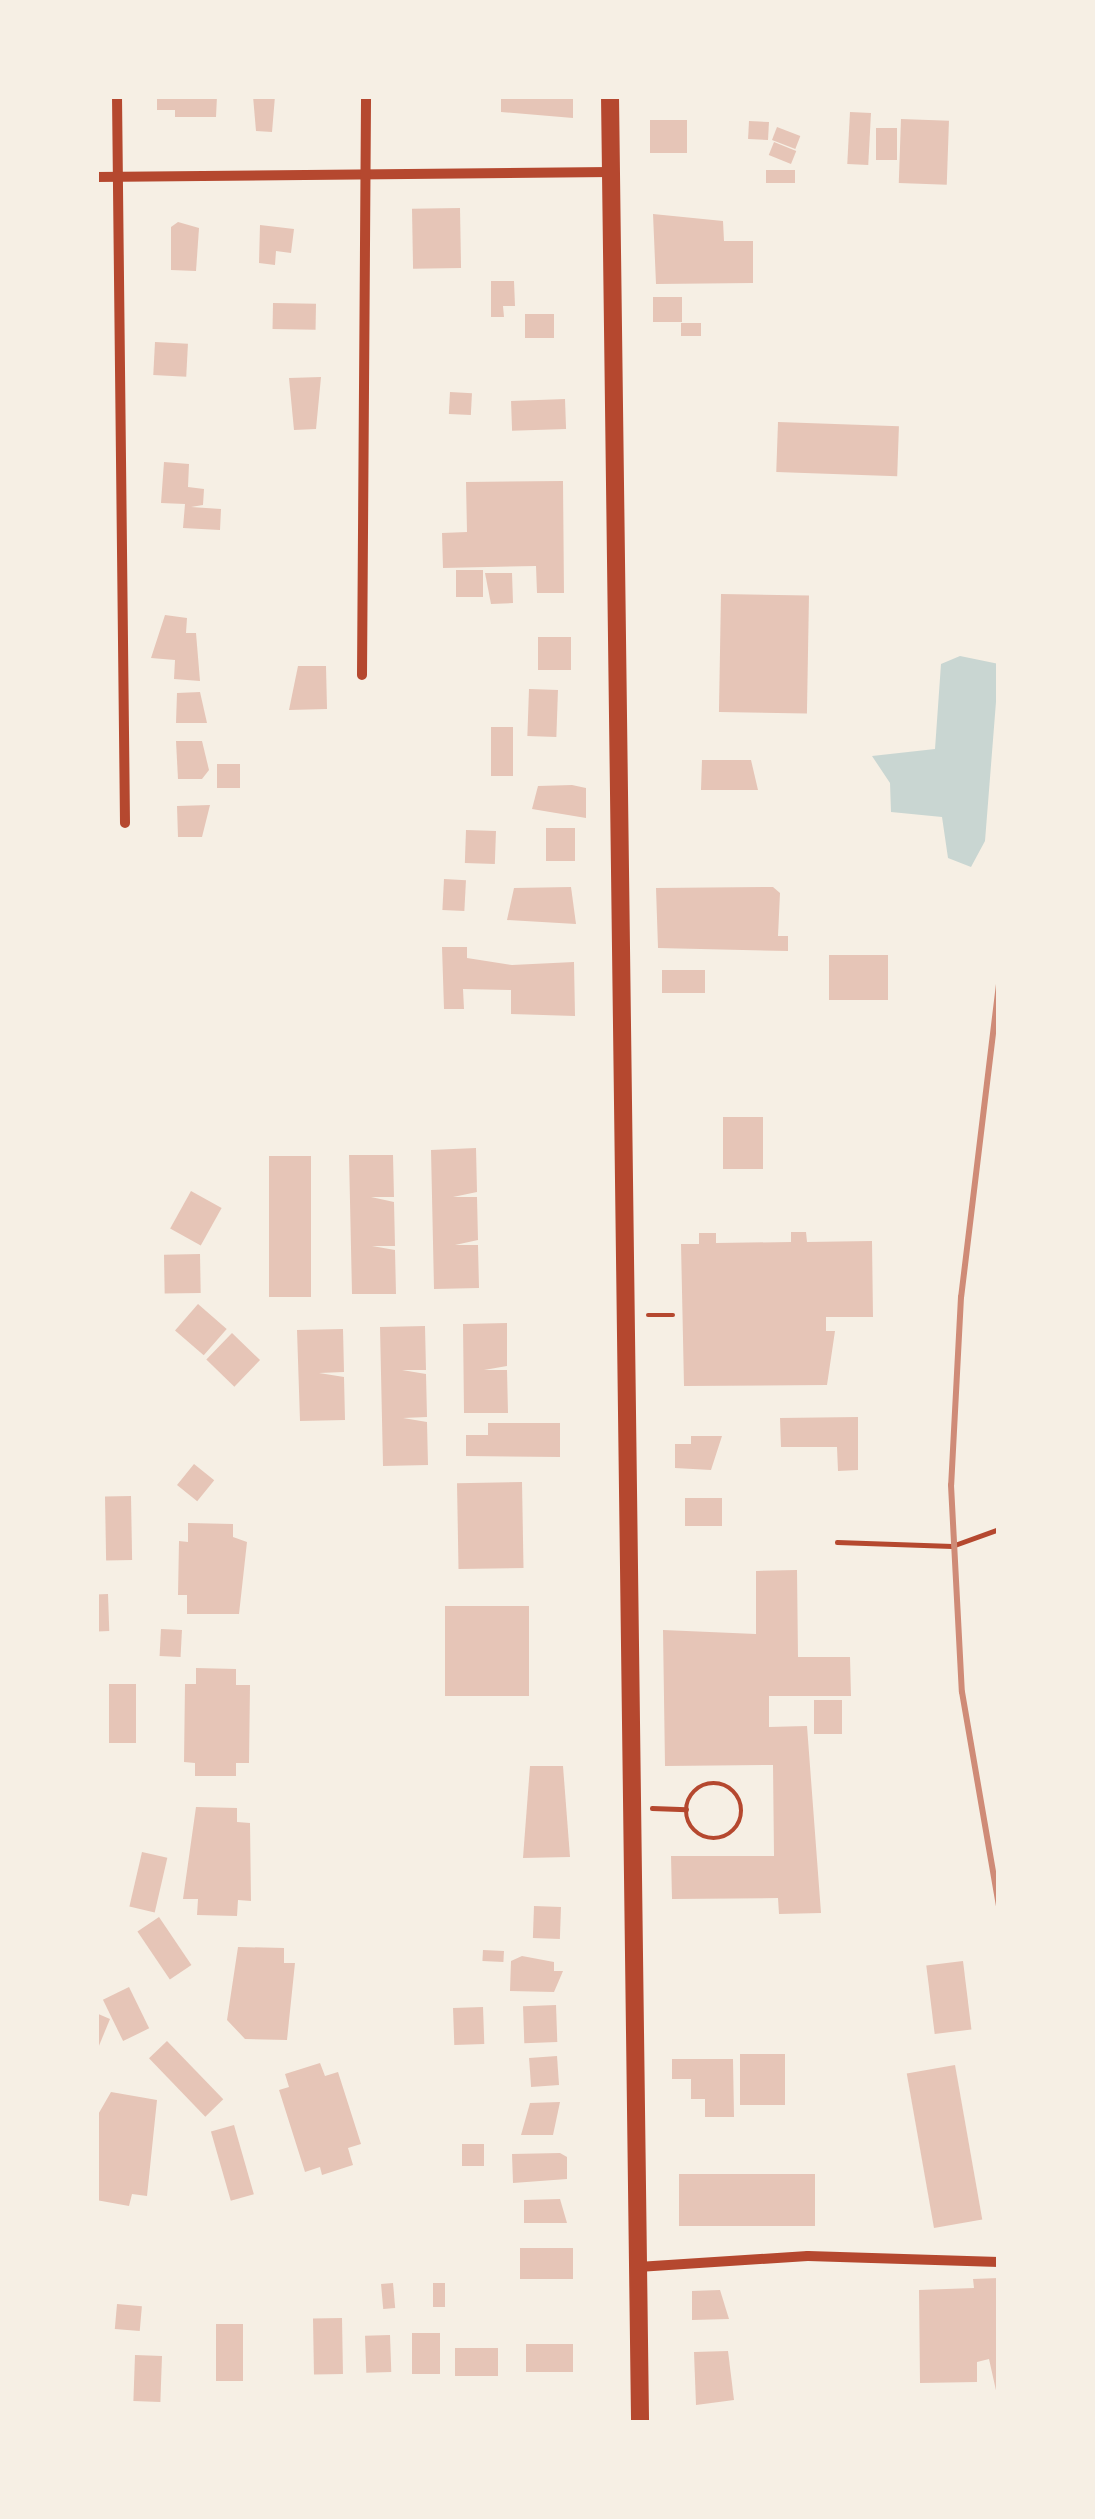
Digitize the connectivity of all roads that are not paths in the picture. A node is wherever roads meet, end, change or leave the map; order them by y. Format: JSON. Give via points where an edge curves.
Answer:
{"nodes":[{"id":1,"x":117,"y":96,"type":"edge"},
{"id":2,"x":366,"y":96,"type":"edge"},
{"id":3,"x":610,"y":96,"type":"edge"},
{"id":4,"x":611,"y":172,"type":"junction"},
{"id":5,"x":96,"y":177,"type":"edge"},
{"id":6,"x":116,"y":177,"type":"junction"},
{"id":7,"x":365,"y":178,"type":"junction"},
{"id":8,"x":362,"y":674,"type":"dead end"},
{"id":9,"x":124,"y":823,"type":"dead end"},
{"id":10,"x":999,"y":2262,"type":"edge"},
{"id":11,"x":638,"y":2266,"type":"junction"},
{"id":12,"x":640,"y":2423,"type":"edge"}],
"edges":[{"from":1,"to":6,"type":"street"},
{"from":2,"to":7,"type":"street"},
{"from":3,"to":4,"type":"main road"},
{"from":4,"to":7,"type":"street"},
{"from":4,"to":11,"type":"main road"},
{"from":5,"to":6,"type":"street"},
{"from":6,"to":7,"type":"street"},
{"from":6,"to":9,"type":"street"},
{"from":7,"to":8,"type":"street"},
{"from":10,"to":11,"type":"street","via":[[808,2256]]},
{"from":11,"to":12,"type":"main road"}]}
